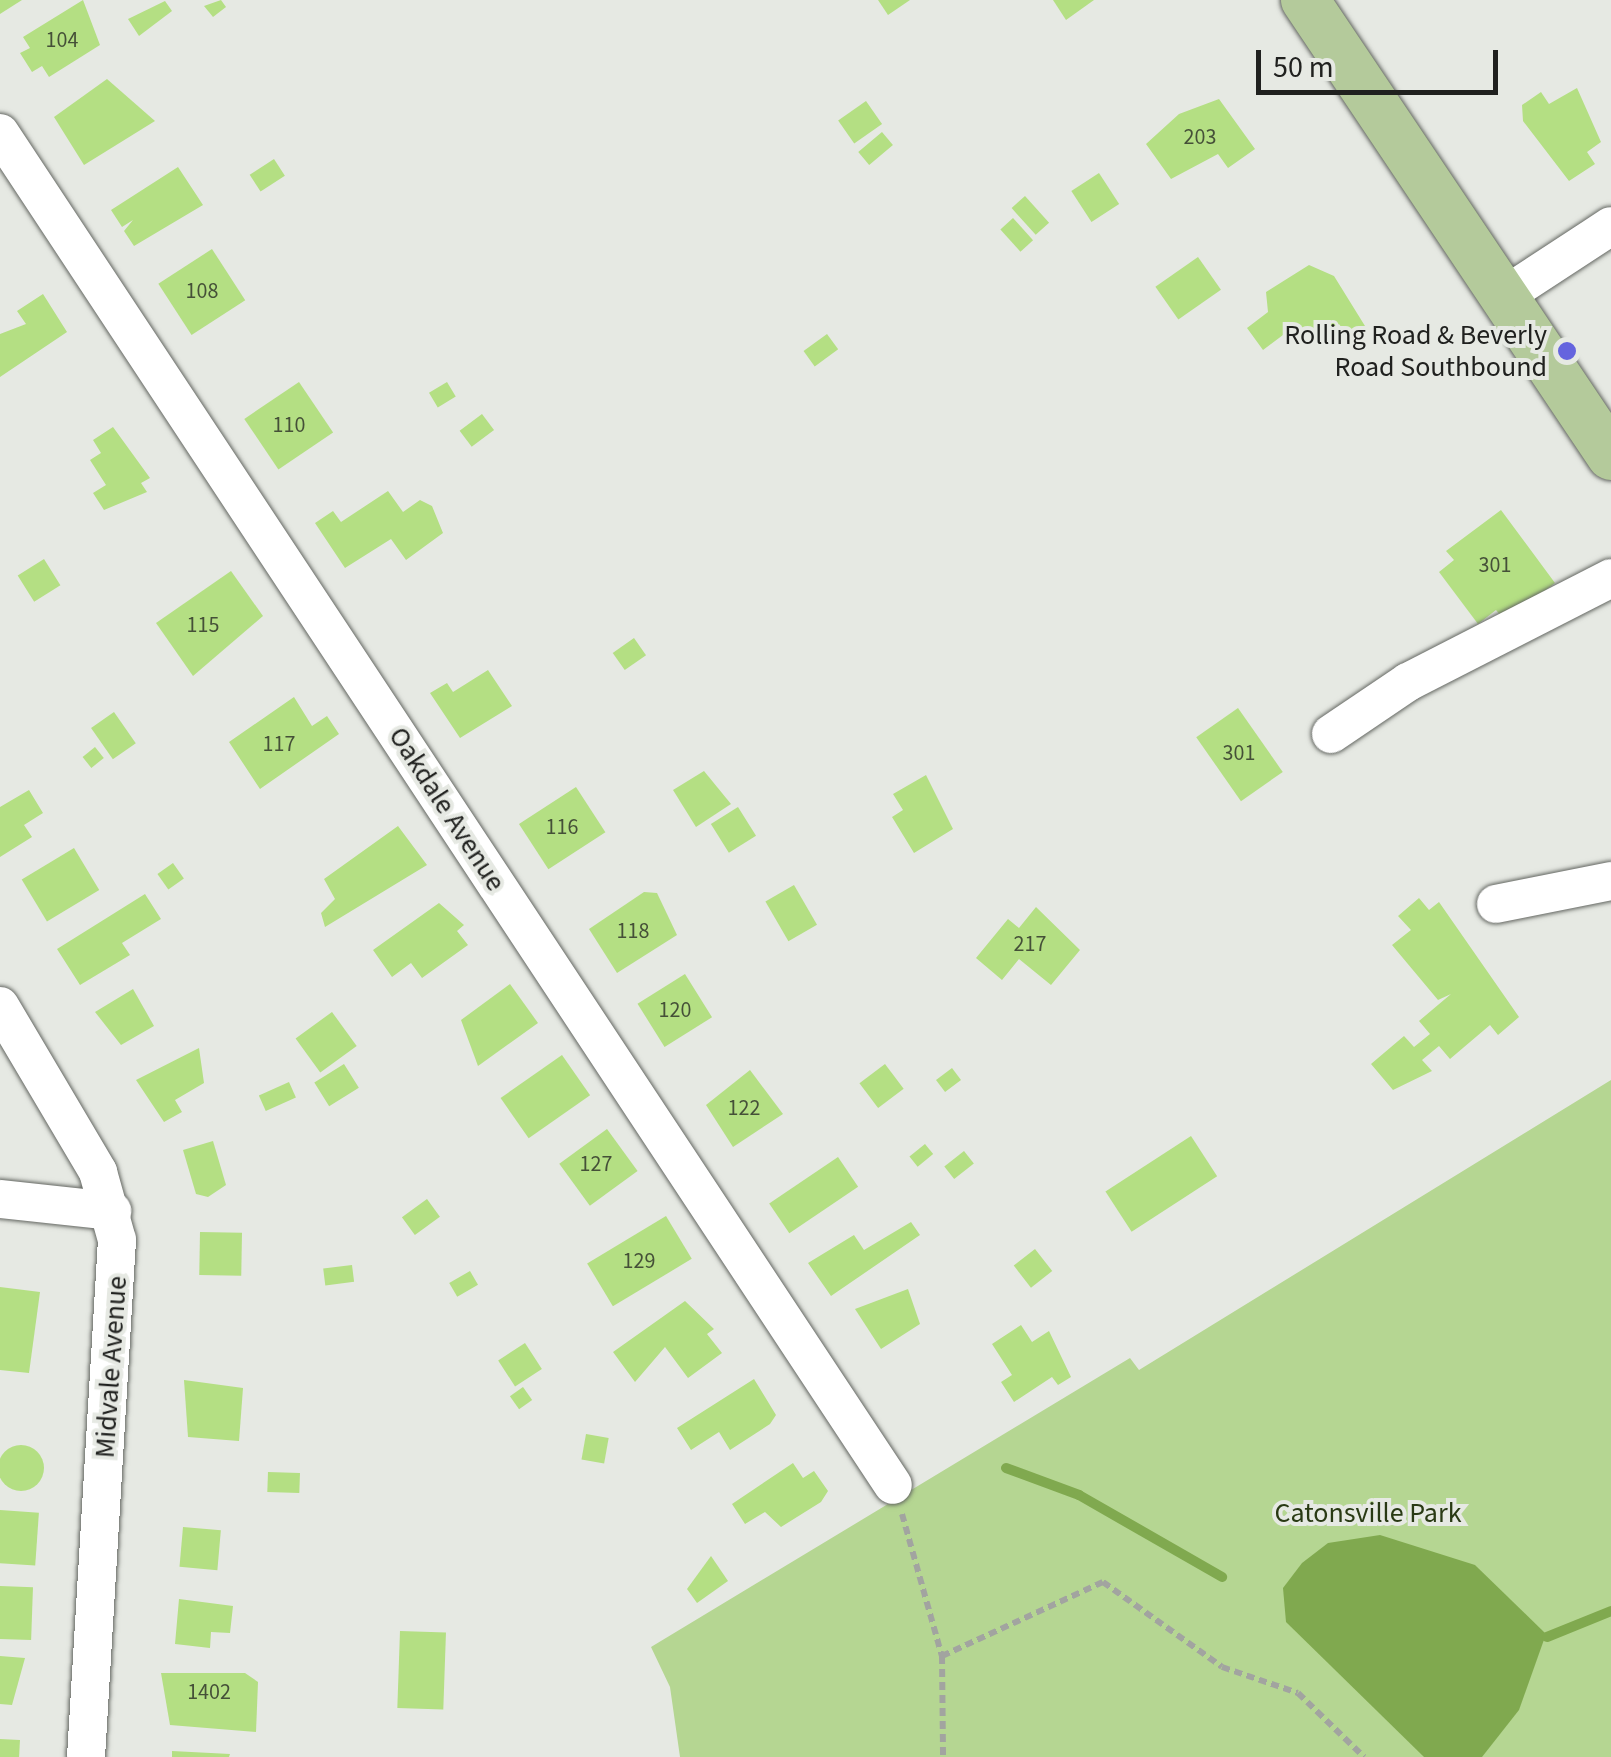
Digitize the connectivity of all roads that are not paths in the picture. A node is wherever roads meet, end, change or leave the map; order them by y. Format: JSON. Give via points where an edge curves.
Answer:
{"nodes":[{"id":1,"x":1305,"y":0,"type":"edge"},
{"id":2,"x":0,"y":133,"type":"edge"},
{"id":3,"x":1611,"y":226,"type":"edge"},
{"id":4,"x":1501,"y":298,"type":"junction"},
{"id":5,"x":1611,"y":456,"type":"edge"},
{"id":6,"x":1611,"y":578,"type":"edge"},
{"id":7,"x":1331,"y":734,"type":"dead end"},
{"id":8,"x":1611,"y":881,"type":"edge"},
{"id":9,"x":1496,"y":904,"type":"dead end"},
{"id":10,"x":0,"y":1006,"type":"edge"},
{"id":11,"x":0,"y":1199,"type":"edge"},
{"id":12,"x":112,"y":1211,"type":"junction"},
{"id":13,"x":893,"y":1485,"type":"road end"},
{"id":14,"x":86,"y":1757,"type":"edge"}],
"edges":[{"from":1,"to":4,"type":"main road"},
{"from":2,"to":13,"type":"street","name":"Oakdale Avenue"},
{"from":3,"to":4,"type":"street"},
{"from":4,"to":5,"type":"main road"},
{"from":6,"to":7,"type":"street","via":[[1408,682]]},
{"from":8,"to":9,"type":"street","via":[[1530,890]]},
{"from":10,"to":12,"type":"street","name":"Midvale Avenue","via":[[81,1138]]},
{"from":11,"to":12,"type":"street"},
{"from":12,"to":14,"type":"street","name":"Midvale Avenue","via":[[118,1273]]}]}
